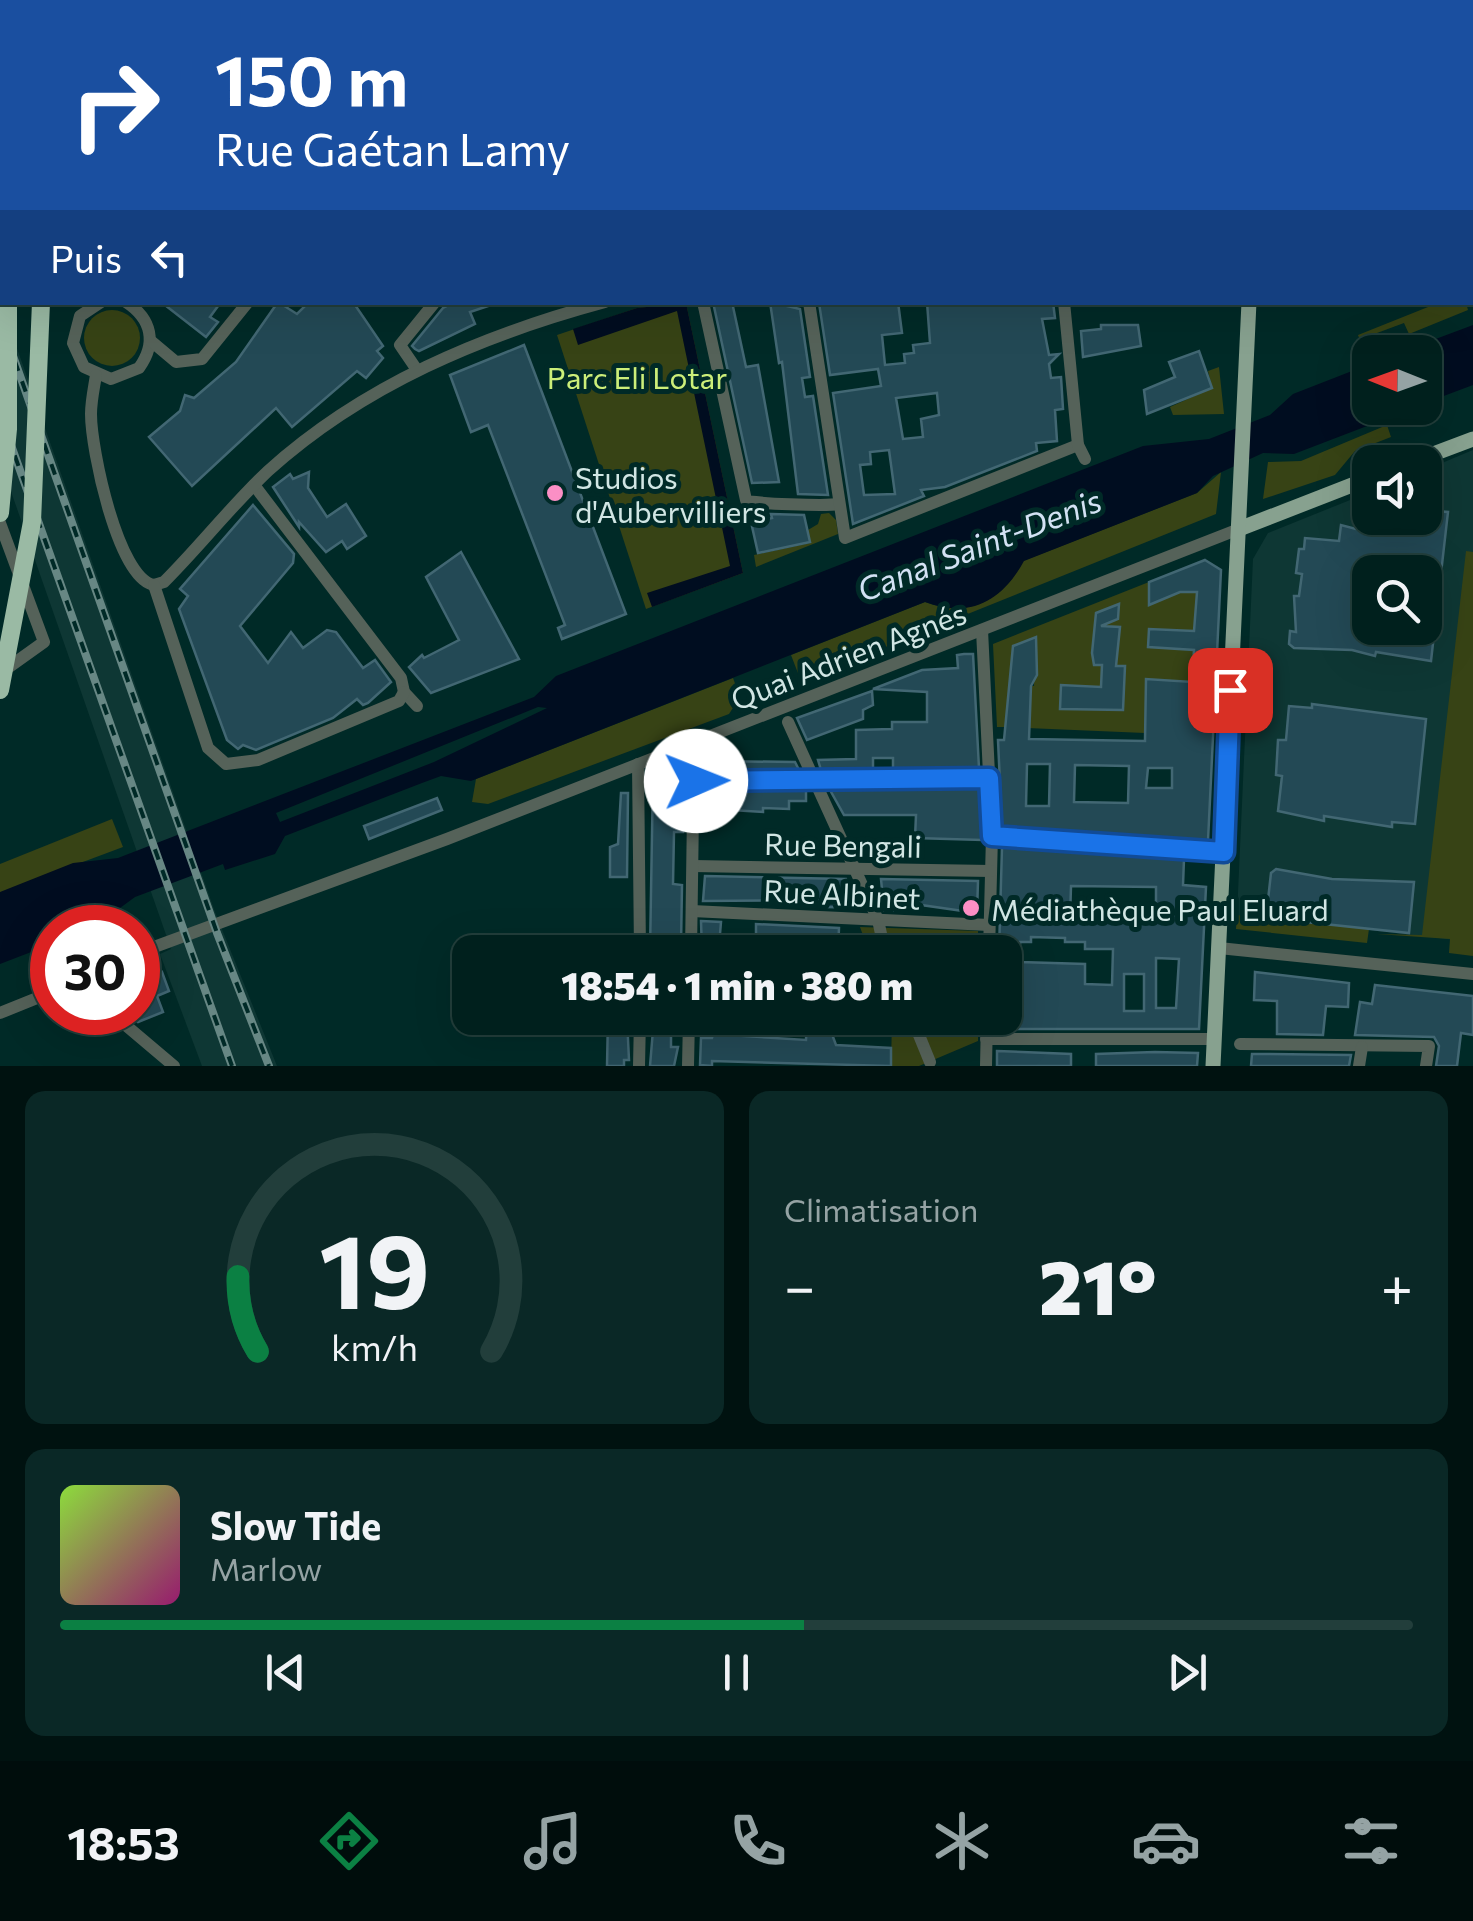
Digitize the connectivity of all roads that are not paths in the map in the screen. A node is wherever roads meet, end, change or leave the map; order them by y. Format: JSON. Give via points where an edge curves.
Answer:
{"nodes":[{"id":1,"x":8,"y":305,"type":"edge"},
{"id":2,"x":41,"y":305,"type":"edge"},
{"id":3,"x":129,"y":305,"type":"edge"},
{"id":4,"x":246,"y":305,"type":"edge"},
{"id":5,"x":433,"y":305,"type":"edge"},
{"id":6,"x":594,"y":305,"type":"edge"},
{"id":7,"x":705,"y":305,"type":"edge"},
{"id":8,"x":808,"y":305,"type":"edge"},
{"id":9,"x":1064,"y":305,"type":"edge"},
{"id":10,"x":1248,"y":305,"type":"edge"},
{"id":11,"x":81,"y":310,"type":"edge"},
{"id":12,"x":151,"y":341,"type":"junction"},
{"id":13,"x":417,"y":370,"type":"junction"},
{"id":14,"x":96,"y":375,"type":"junction"},
{"id":15,"x":1473,"y":439,"type":"edge"},
{"id":16,"x":1078,"y":445,"type":"junction"},
{"id":17,"x":1442,"y":451,"type":"edge"},
{"id":18,"x":1085,"y":459,"type":"dead end"},
{"id":19,"x":254,"y":484,"type":"junction"},
{"id":20,"x":1352,"y":485,"type":"edge"},
{"id":21,"x":840,"y":504,"type":"junction"},
{"id":22,"x":0,"y":513,"type":"edge"},
{"id":23,"x":0,"y":522,"type":"edge"},
{"id":24,"x":1239,"y":529,"type":"junction"},
{"id":25,"x":154,"y":585,"type":"junction"},
{"id":26,"x":982,"y":630,"type":"junction"},
{"id":27,"x":0,"y":673,"type":"edge"},
{"id":28,"x":0,"y":690,"type":"edge"},
{"id":29,"x":404,"y":692,"type":"junction"},
{"id":30,"x":417,"y":706,"type":"dead end"},
{"id":31,"x":788,"y":722,"type":"dead end"},
{"id":32,"x":694,"y":742,"type":"junction"},
{"id":33,"x":638,"y":764,"type":"junction"},
{"id":34,"x":989,"y":778,"type":"junction"},
{"id":35,"x":816,"y":779,"type":"junction"},
{"id":36,"x":696,"y":781,"type":"junction"},
{"id":37,"x":992,"y":836,"type":"junction"},
{"id":38,"x":1224,"y":852,"type":"junction"},
{"id":39,"x":694,"y":866,"type":"junction"},
{"id":40,"x":853,"y":869,"type":"junction"},
{"id":41,"x":991,"y":871,"type":"junction"},
{"id":42,"x":692,"y":911,"type":"junction"},
{"id":43,"x":878,"y":920,"type":"junction"},
{"id":44,"x":990,"y":925,"type":"junction"},
{"id":45,"x":640,"y":935,"type":"edge"},
{"id":46,"x":691,"y":935,"type":"edge"},
{"id":47,"x":882,"y":935,"type":"edge"},
{"id":48,"x":990,"y":935,"type":"edge"},
{"id":49,"x":160,"y":945,"type":"edge"},
{"id":50,"x":1219,"y":948,"type":"junction"},
{"id":51,"x":1473,"y":974,"type":"edge"},
{"id":52,"x":30,"y":1001,"type":"edge"},
{"id":53,"x":0,"y":1013,"type":"edge"},
{"id":54,"x":137,"y":1035,"type":"edge"},
{"id":55,"x":640,"y":1035,"type":"edge"},
{"id":56,"x":689,"y":1035,"type":"edge"},
{"id":57,"x":919,"y":1035,"type":"edge"},
{"id":58,"x":986,"y":1035,"type":"edge"},
{"id":59,"x":986,"y":1039,"type":"junction"},
{"id":60,"x":1214,"y":1039,"type":"junction"},
{"id":61,"x":1240,"y":1044,"type":"dead end"},
{"id":62,"x":1362,"y":1047,"type":"junction"},
{"id":63,"x":930,"y":1062,"type":"dead end"},
{"id":64,"x":174,"y":1066,"type":"edge"},
{"id":65,"x":640,"y":1066,"type":"edge"},
{"id":66,"x":688,"y":1066,"type":"edge"},
{"id":67,"x":986,"y":1066,"type":"edge"},
{"id":68,"x":1213,"y":1066,"type":"edge"},
{"id":69,"x":1359,"y":1066,"type":"edge"},
{"id":70,"x":1426,"y":1066,"type":"edge"}],
"edges":[{"from":1,"to":22,"type":"highway","bridge":true},
{"from":2,"to":28,"type":"highway","bridge":true,"via":[[32,522]]},
{"from":3,"to":12,"type":"street","via":[[149,324]]},
{"from":4,"to":12,"type":"street","via":[[202,359],[176,362]]},
{"from":5,"to":13,"type":"street","via":[[400,345]]},
{"from":6,"to":13,"type":"street"},
{"from":7,"to":21,"type":"street","via":[[746,500],[758,506]]},
{"from":8,"to":21,"type":"street"},
{"from":9,"to":16,"type":"street"},
{"from":10,"to":24,"type":"main road"},
{"from":11,"to":14,"type":"street","via":[[73,343],[76,356]]},
{"from":12,"to":14,"type":"street","via":[[148,356],[126,376]]},
{"from":13,"to":19,"type":"street","via":[[318,431]]},
{"from":14,"to":25,"type":"street","via":[[91,413],[98,469],[132,569]]},
{"from":15,"to":17,"type":"main road"},
{"from":16,"to":18,"type":"street"},
{"from":16,"to":21,"type":"street","via":[[845,538]]},
{"from":19,"to":25,"type":"street"},
{"from":19,"to":29,"type":"street","via":[[401,678]]},
{"from":20,"to":24,"type":"main road"},
{"from":23,"to":27,"type":"street","via":[[44,642]]},
{"from":24,"to":26,"type":"street","name":"Quai Adrien Agnés"},
{"from":24,"to":38,"type":"main road"},
{"from":25,"to":29,"type":"street","via":[[209,750],[226,764],[258,760],[399,700]]},
{"from":26,"to":32,"type":"street","name":"Quai Adrien Agnés"},
{"from":26,"to":34,"type":"street"},
{"from":29,"to":30,"type":"street"},
{"from":31,"to":35,"type":"street"},
{"from":32,"to":33,"type":"street","name":"Quai Adrien Agnés"},
{"from":32,"to":36,"type":"street"},
{"from":33,"to":45,"type":"street"},
{"from":33,"to":49,"type":"street","name":"Quai Adrien Agnés"},
{"from":34,"to":35,"type":"street"},
{"from":34,"to":37,"type":"street"},
{"from":35,"to":36,"type":"street"},
{"from":35,"to":40,"type":"street"},
{"from":36,"to":39,"type":"street"},
{"from":37,"to":38,"type":"street"},
{"from":37,"to":41,"type":"street"},
{"from":38,"to":50,"type":"main road"},
{"from":39,"to":40,"type":"street","name":"Rue Bengali"},
{"from":39,"to":42,"type":"street"},
{"from":40,"to":41,"type":"street","name":"Rue Bengali"},
{"from":40,"to":43,"type":"street"},
{"from":41,"to":44,"type":"street"},
{"from":42,"to":43,"type":"street","name":"Rue Albinet"},
{"from":42,"to":46,"type":"street"},
{"from":43,"to":44,"type":"street","name":"Rue Albinet"},
{"from":43,"to":47,"type":"street"},
{"from":44,"to":48,"type":"street"},
{"from":50,"to":51,"type":"street"},
{"from":50,"to":60,"type":"main road"},
{"from":52,"to":53,"type":"street"},
{"from":54,"to":64,"type":"street"},
{"from":55,"to":65,"type":"street"},
{"from":56,"to":66,"type":"street"},
{"from":57,"to":63,"type":"street"},
{"from":58,"to":59,"type":"street"},
{"from":59,"to":60,"type":"street"},
{"from":59,"to":67,"type":"street"},
{"from":60,"to":68,"type":"main road"},
{"from":61,"to":62,"type":"street"},
{"from":62,"to":69,"type":"street"},
{"from":62,"to":70,"type":"street","via":[[1429,1046]]}]}
